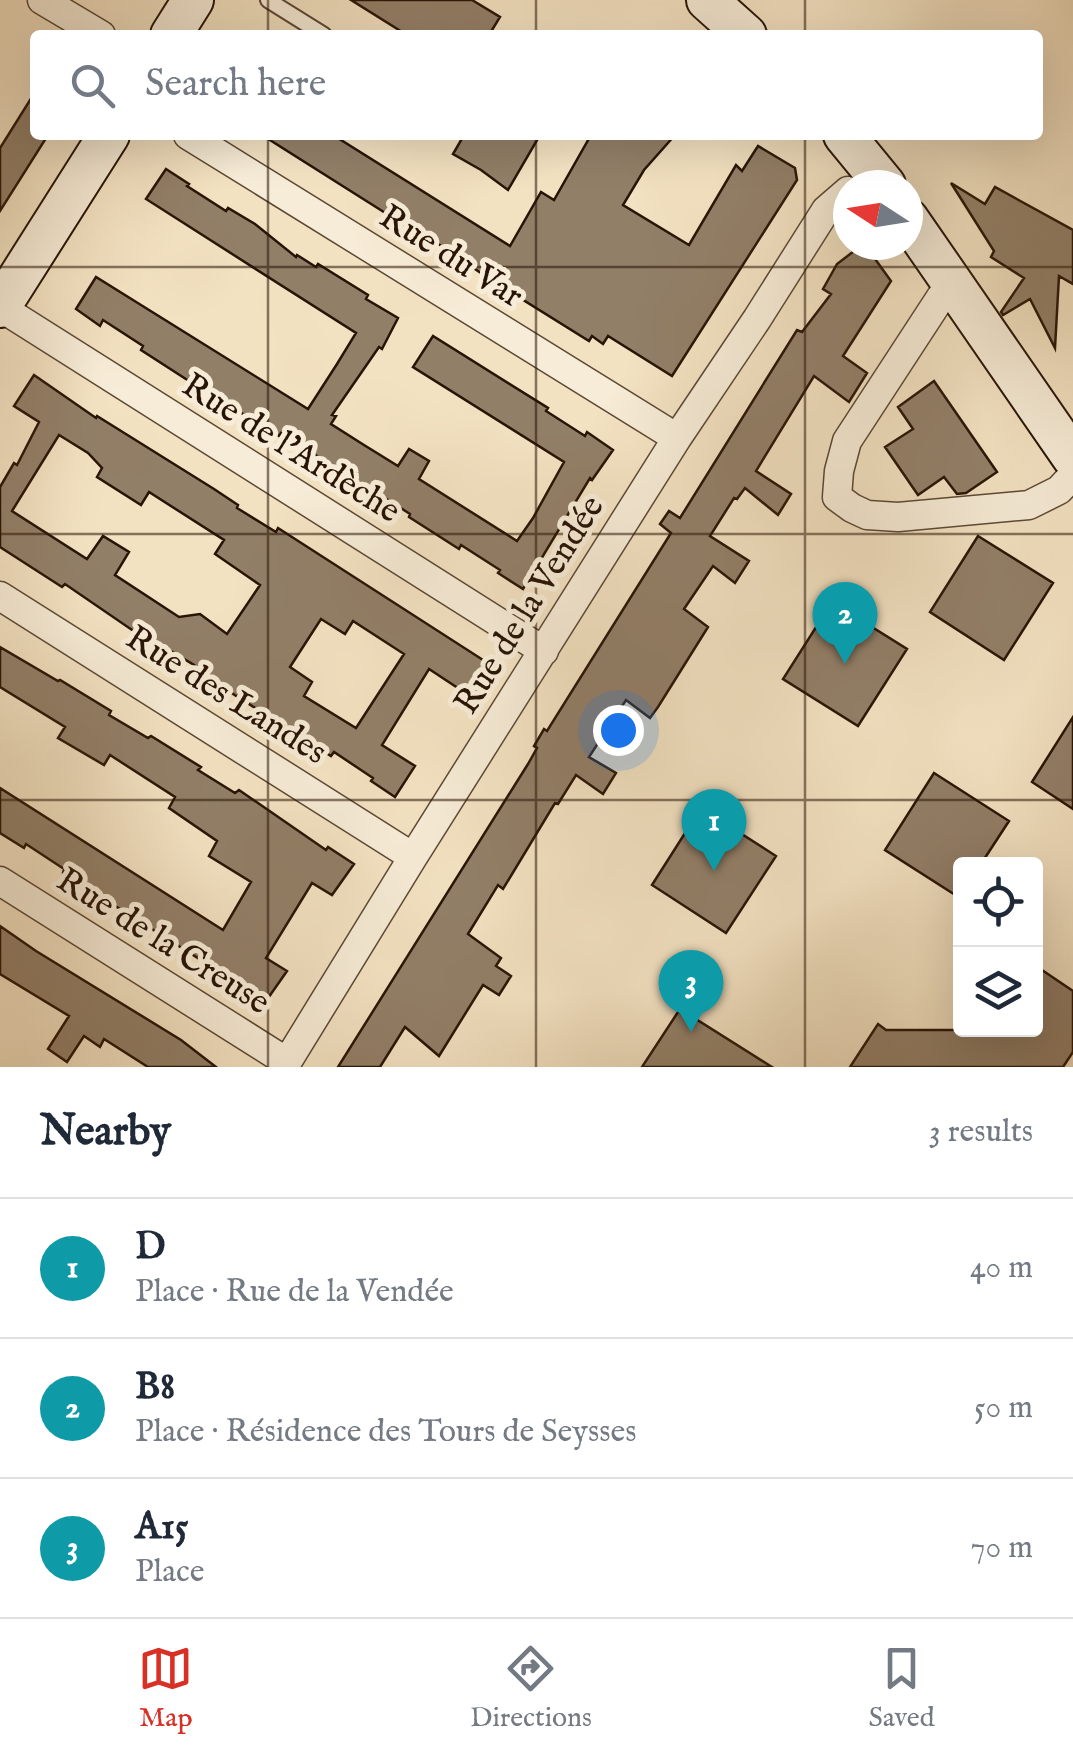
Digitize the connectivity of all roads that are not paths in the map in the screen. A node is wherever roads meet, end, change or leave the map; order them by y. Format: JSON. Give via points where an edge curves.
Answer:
{"nodes":[{"id":1,"x":42,"y":0,"type":"edge"},
{"id":2,"x":193,"y":0,"type":"edge"},
{"id":3,"x":268,"y":0,"type":"edge"},
{"id":4,"x":706,"y":0,"type":"edge"},
{"id":5,"x":93,"y":30,"type":"edge"},
{"id":6,"x":175,"y":30,"type":"edge"},
{"id":7,"x":316,"y":30,"type":"edge"},
{"id":8,"x":740,"y":30,"type":"edge"},
{"id":9,"x":105,"y":140,"type":"edge"},
{"id":10,"x":196,"y":140,"type":"edge"},
{"id":11,"x":846,"y":140,"type":"edge"},
{"id":12,"x":860,"y":170,"type":"edge"},
{"id":13,"x":833,"y":205,"type":"edge"},
{"id":14,"x":923,"y":240,"type":"edge"},
{"id":15,"x":955,"y":286,"type":"junction"},
{"id":16,"x":0,"y":307,"type":"edge"},
{"id":17,"x":677,"y":438,"type":"junction"},
{"id":18,"x":1073,"y":458,"type":"edge"},
{"id":19,"x":1073,"y":475,"type":"edge"},
{"id":20,"x":0,"y":596,"type":"edge"},
{"id":21,"x":544,"y":651,"type":"junction"},
{"id":22,"x":413,"y":857,"type":"junction"},
{"id":23,"x":0,"y":881,"type":"edge"},
{"id":24,"x":286,"y":1064,"type":"edge"}],
"edges":[{"from":1,"to":5,"type":"street"},
{"from":2,"to":6,"type":"main road"},
{"from":3,"to":7,"type":"lane"},
{"from":4,"to":8,"type":"main road"},
{"from":9,"to":16,"type":"main road"},
{"from":10,"to":17,"type":"street","name":"Rue du Var"},
{"from":11,"to":12,"type":"main road"},
{"from":13,"to":17,"type":"street","name":"Rue de la Vendée"},
{"from":14,"to":15,"type":"main road"},
{"from":15,"to":18,"type":"main road"},
{"from":15,"to":19,"type":"street","via":[[941,296],[847,441],[837,496],[867,516],[898,517],[1029,505]]},
{"from":16,"to":21,"type":"street","name":"Rue de l'Ardèche"},
{"from":17,"to":21,"type":"street","name":"Rue de la Vendée"},
{"from":20,"to":22,"type":"street","name":"Rue des Landes"},
{"from":21,"to":22,"type":"street","name":"Rue de la Vendée"},
{"from":22,"to":24,"type":"street","name":"Rue de la Vendée"},
{"from":23,"to":24,"type":"street","name":"Rue de la Creuse"}]}
